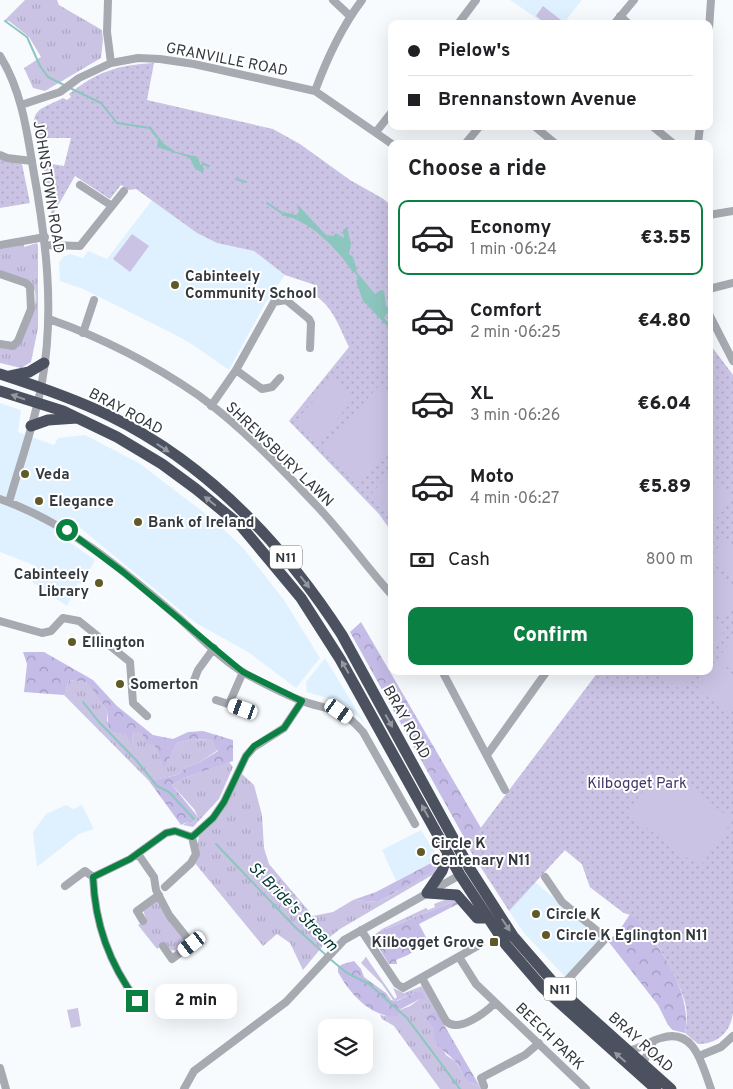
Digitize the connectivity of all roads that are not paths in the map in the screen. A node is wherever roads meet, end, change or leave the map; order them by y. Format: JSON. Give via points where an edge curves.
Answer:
{"nodes":[{"id":1,"x":108,"y":0,"type":"edge"},
{"id":2,"x":333,"y":0,"type":"edge"},
{"id":3,"x":362,"y":0,"type":"edge"},
{"id":4,"x":476,"y":0,"type":"edge"},
{"id":5,"x":634,"y":0,"type":"edge"},
{"id":6,"x":711,"y":0,"type":"edge"},
{"id":7,"x":350,"y":16,"type":"junction"},
{"id":8,"x":620,"y":16,"type":"junction"},
{"id":9,"x":461,"y":20,"type":"edge"},
{"id":10,"x":617,"y":20,"type":"edge"},
{"id":11,"x":625,"y":20,"type":"edge"},
{"id":12,"x":710,"y":20,"type":"edge"},
{"id":13,"x":0,"y":56,"type":"edge"},
{"id":14,"x":111,"y":63,"type":"junction"},
{"id":15,"x":315,"y":91,"type":"junction"},
{"id":16,"x":21,"y":105,"type":"junction"},
{"id":17,"x":388,"y":117,"type":"edge"},
{"id":18,"x":477,"y":130,"type":"edge"},
{"id":19,"x":539,"y":130,"type":"edge"},
{"id":20,"x":657,"y":130,"type":"edge"},
{"id":21,"x":376,"y":132,"type":"junction"},
{"id":22,"x":468,"y":140,"type":"edge"},
{"id":23,"x":551,"y":140,"type":"edge"},
{"id":24,"x":669,"y":140,"type":"edge"},
{"id":25,"x":388,"y":141,"type":"edge"},
{"id":26,"x":0,"y":155,"type":"edge"},
{"id":27,"x":32,"y":161,"type":"junction"},
{"id":28,"x":80,"y":185,"type":"dead end"},
{"id":29,"x":124,"y":191,"type":"dead end"},
{"id":30,"x":112,"y":206,"type":"junction"},
{"id":31,"x":733,"y":211,"type":"edge"},
{"id":32,"x":713,"y":214,"type":"edge"},
{"id":33,"x":45,"y":241,"type":"junction"},
{"id":34,"x":0,"y":245,"type":"edge"},
{"id":35,"x":0,"y":274,"type":"edge"},
{"id":36,"x":733,"y":283,"type":"edge"},
{"id":37,"x":713,"y":288,"type":"edge"},
{"id":38,"x":94,"y":300,"type":"dead end"},
{"id":39,"x":49,"y":320,"type":"junction"},
{"id":40,"x":83,"y":333,"type":"junction"},
{"id":41,"x":713,"y":333,"type":"edge"},
{"id":42,"x":0,"y":344,"type":"edge"},
{"id":43,"x":310,"y":348,"type":"dead end"},
{"id":44,"x":733,"y":361,"type":"edge"},
{"id":45,"x":44,"y":362,"type":"junction"},
{"id":46,"x":236,"y":370,"type":"junction"},
{"id":47,"x":4,"y":375,"type":"edge"},
{"id":48,"x":280,"y":378,"type":"dead end"},
{"id":49,"x":41,"y":387,"type":"junction"},
{"id":50,"x":0,"y":391,"type":"edge"},
{"id":51,"x":37,"y":404,"type":"junction"},
{"id":52,"x":211,"y":406,"type":"junction"},
{"id":53,"x":78,"y":418,"type":"junction"},
{"id":54,"x":31,"y":426,"type":"junction"},
{"id":55,"x":0,"y":499,"type":"edge"},
{"id":56,"x":9,"y":502,"type":"junction"},
{"id":57,"x":388,"y":590,"type":"edge"},
{"id":58,"x":0,"y":621,"type":"edge"},
{"id":59,"x":214,"y":648,"type":"junction"},
{"id":60,"x":243,"y":672,"type":"junction"},
{"id":61,"x":444,"y":675,"type":"edge"},
{"id":62,"x":545,"y":675,"type":"edge"},
{"id":63,"x":193,"y":683,"type":"dead end"},
{"id":64,"x":216,"y":700,"type":"dead end"},
{"id":65,"x":302,"y":701,"type":"junction"},
{"id":66,"x":229,"y":704,"type":"junction"},
{"id":67,"x":243,"y":709,"type":"dead end"},
{"id":68,"x":147,"y":716,"type":"dead end"},
{"id":69,"x":487,"y":755,"type":"junction"},
{"id":70,"x":505,"y":790,"type":"dead end"},
{"id":71,"x":415,"y":824,"type":"dead end"},
{"id":72,"x":192,"y":837,"type":"junction"},
{"id":73,"x":138,"y":854,"type":"junction"},
{"id":74,"x":448,"y":854,"type":"junction"},
{"id":75,"x":465,"y":872,"type":"junction"},
{"id":76,"x":93,"y":877,"type":"junction"},
{"id":77,"x":545,"y":877,"type":"dead end"},
{"id":78,"x":65,"y":886,"type":"dead end"},
{"id":79,"x":165,"y":887,"type":"dead end"},
{"id":80,"x":428,"y":892,"type":"junction"},
{"id":81,"x":159,"y":895,"type":"junction"},
{"id":82,"x":488,"y":898,"type":"junction"},
{"id":83,"x":477,"y":905,"type":"junction"},
{"id":84,"x":486,"y":918,"type":"junction"},
{"id":85,"x":144,"y":921,"type":"dead end"},
{"id":86,"x":361,"y":930,"type":"junction"},
{"id":87,"x":480,"y":944,"type":"dead end"},
{"id":88,"x":163,"y":946,"type":"dead end"},
{"id":89,"x":458,"y":957,"type":"junction"},
{"id":90,"x":422,"y":978,"type":"junction"},
{"id":91,"x":559,"y":988,"type":"junction"},
{"id":92,"x":132,"y":993,"type":"junction"},
{"id":93,"x":125,"y":998,"type":"dead end"},
{"id":94,"x":137,"y":1001,"type":"dead end"},
{"id":95,"x":495,"y":1002,"type":"junction"},
{"id":96,"x":733,"y":1036,"type":"edge"},
{"id":97,"x":653,"y":1042,"type":"junction"},
{"id":98,"x":538,"y":1043,"type":"junction"},
{"id":99,"x":630,"y":1051,"type":"junction"},
{"id":100,"x":699,"y":1056,"type":"junction"},
{"id":101,"x":643,"y":1063,"type":"junction"},
{"id":102,"x":0,"y":1068,"type":"edge"},
{"id":103,"x":484,"y":1086,"type":"dead end"},
{"id":104,"x":6,"y":1089,"type":"edge"},
{"id":105,"x":184,"y":1089,"type":"edge"},
{"id":106,"x":586,"y":1089,"type":"edge"},
{"id":107,"x":656,"y":1089,"type":"edge"},
{"id":108,"x":672,"y":1089,"type":"edge"},
{"id":109,"x":711,"y":1089,"type":"edge"}],
"edges":[{"from":1,"to":14,"type":"street","via":[[107,32]]},
{"from":2,"to":7,"type":"street"},
{"from":3,"to":7,"type":"street"},
{"from":4,"to":9,"type":"street"},
{"from":5,"to":8,"type":"street"},
{"from":6,"to":12,"type":"street"},
{"from":7,"to":15,"type":"street"},
{"from":8,"to":10,"type":"street"},
{"from":8,"to":11,"type":"street"},
{"from":13,"to":16,"type":"street","name":"JOHNSTOWN ROAD"},
{"from":14,"to":15,"type":"street","name":"GRANVILLE ROAD","via":[[160,58]]},
{"from":14,"to":16,"type":"street","name":"GRANVILLE ROAD","via":[[49,97]]},
{"from":15,"to":21,"type":"street","name":"GRANVILLE ROAD"},
{"from":16,"to":27,"type":"street","name":"JOHNSTOWN ROAD"},
{"from":17,"to":21,"type":"street"},
{"from":18,"to":22,"type":"street"},
{"from":19,"to":23,"type":"street"},
{"from":20,"to":24,"type":"street"},
{"from":21,"to":25,"type":"street","name":"GRANVILLE ROAD"},
{"from":26,"to":27,"type":"street"},
{"from":27,"to":33,"type":"street","name":"JOHNSTOWN ROAD"},
{"from":28,"to":30,"type":"street"},
{"from":29,"to":30,"type":"street"},
{"from":30,"to":33,"type":"street","via":[[80,246]]},
{"from":31,"to":32,"type":"street"},
{"from":33,"to":34,"type":"street"},
{"from":33,"to":39,"type":"street","name":"JOHNSTOWN ROAD"},
{"from":35,"to":42,"type":"street","via":[[26,283],[30,287],[32,302],[18,341],[13,346]]},
{"from":36,"to":37,"type":"street"},
{"from":38,"to":40,"type":"street"},
{"from":39,"to":40,"type":"street","name":"SHREWSBURY LAWN"},
{"from":39,"to":45,"type":"street","name":"JOHNSTOWN ROAD"},
{"from":40,"to":52,"type":"street","name":"SHREWSBURY LAWN","via":[[135,358]]},
{"from":41,"to":44,"type":"street"},
{"from":43,"to":46,"type":"street","via":[[309,319],[286,300],[274,302]]},
{"from":45,"to":47,"type":"highway","via":[[29,372]]},
{"from":45,"to":49,"type":"street","name":"JOHNSTOWN ROAD"},
{"from":46,"to":48,"type":"street","via":[[262,389],[272,387]]},
{"from":46,"to":52,"type":"street"},
{"from":47,"to":49,"type":"highway","name":"BRAY ROAD","number":"N11"},
{"from":49,"to":51,"type":"street","name":"JOHNSTOWN ROAD"},
{"from":49,"to":75,"type":"highway","name":"BRAY ROAD","number":"N11","one_way":true,"via":[[110,416],[183,461],[230,498],[277,545],[319,600],[354,654]]},
{"from":51,"to":50,"type":"highway","name":"BRAY ROAD","number":"N11","one_way":true},
{"from":51,"to":53,"type":"highway","name":"BRAY ROAD","number":"N11"},
{"from":51,"to":54,"type":"street","name":"JOHNSTOWN ROAD"},
{"from":52,"to":57,"type":"street","name":"SHREWSBURY LAWN","via":[[250,439],[316,505]]},
{"from":53,"to":54,"type":"highway","via":[[48,420]]},
{"from":74,"to":53,"type":"highway","name":"BRAY ROAD","number":"N11","one_way":true,"via":[[340,659],[300,598],[264,553],[241,526],[189,484],[117,437]]},
{"from":54,"to":56,"type":"street","name":"JOHNSTOWN ROAD"},
{"from":55,"to":56,"type":"street"},
{"from":56,"to":59,"type":"street","via":[[67,530]]},
{"from":58,"to":68,"type":"street","via":[[42,633],[52,631],[63,618],[79,621],[130,662],[133,703]]},
{"from":59,"to":60,"type":"street"},
{"from":59,"to":63,"type":"street"},
{"from":60,"to":65,"type":"street"},
{"from":60,"to":66,"type":"street"},
{"from":61,"to":69,"type":"street"},
{"from":62,"to":69,"type":"street"},
{"from":64,"to":66,"type":"street"},
{"from":65,"to":71,"type":"street","via":[[339,711],[352,720],[363,732]]},
{"from":65,"to":72,"type":"street","via":[[284,728],[254,746],[224,802],[213,818]]},
{"from":66,"to":67,"type":"street"},
{"from":69,"to":70,"type":"street"},
{"from":72,"to":73,"type":"street","via":[[175,831],[166,833]]},
{"from":72,"to":79,"type":"street","via":[[196,854],[191,863]]},
{"from":73,"to":76,"type":"street"},
{"from":73,"to":81,"type":"street","via":[[154,877]]},
{"from":74,"to":75,"type":"highway","name":"BRAY ROAD","number":"N11"},
{"from":74,"to":80,"type":"highway","via":[[442,871]]},
{"from":75,"to":80,"type":"street"},
{"from":75,"to":82,"type":"highway","name":"BRAY ROAD","number":"N11"},
{"from":75,"to":83,"type":"highway","name":"BRAY ROAD","number":"N11"},
{"from":76,"to":78,"type":"street","via":[[84,871]]},
{"from":76,"to":92,"type":"street","via":[[101,933],[115,967]]},
{"from":77,"to":91,"type":"street","via":[[562,902],[606,938]]},
{"from":80,"to":84,"type":"highway","via":[[457,895],[477,918]]},
{"from":80,"to":86,"type":"street"},
{"from":81,"to":85,"type":"street","via":[[137,911]]},
{"from":81,"to":88,"type":"street","via":[[178,928],[192,944],[172,959]]},
{"from":82,"to":83,"type":"highway"},
{"from":82,"to":91,"type":"highway","name":"BRAY ROAD","number":"N11","one_way":true,"via":[[516,940]]},
{"from":83,"to":84,"type":"highway","name":"BRAY ROAD","number":"N11"},
{"from":107,"to":84,"type":"highway","name":"BRAY ROAD","number":"N11","one_way":true,"via":[[544,988],[508,949]]},
{"from":86,"to":90,"type":"street","via":[[400,987]]},
{"from":86,"to":105,"type":"street","via":[[349,936],[286,1002],[199,1066]]},
{"from":87,"to":89,"type":"street"},
{"from":89,"to":90,"type":"street"},
{"from":89,"to":95,"type":"street","name":"BEECH PARK","via":[[476,984]]},
{"from":90,"to":95,"type":"street","name":"BEECH PARK","via":[[452,1026],[485,1012]]},
{"from":91,"to":99,"type":"highway","name":"BRAY ROAD","number":"N11"},
{"from":92,"to":93,"type":"street"},
{"from":92,"to":94,"type":"street"},
{"from":95,"to":98,"type":"street","name":"BEECH PARK"},
{"from":96,"to":100,"type":"street","via":[[721,1047]]},
{"from":97,"to":99,"type":"street"},
{"from":97,"to":100,"type":"street","via":[[663,1037],[678,1037],[692,1044]]},
{"from":97,"to":101,"type":"street"},
{"from":98,"to":103,"type":"street","via":[[526,1055],[480,1078]]},
{"from":98,"to":106,"type":"street","name":"BEECH PARK"},
{"from":99,"to":101,"type":"highway","name":"BRAY ROAD","number":"N11"},
{"from":100,"to":109,"type":"street"},
{"from":101,"to":108,"type":"highway","name":"BRAY ROAD","number":"N11"},
{"from":102,"to":104,"type":"street"}]}
